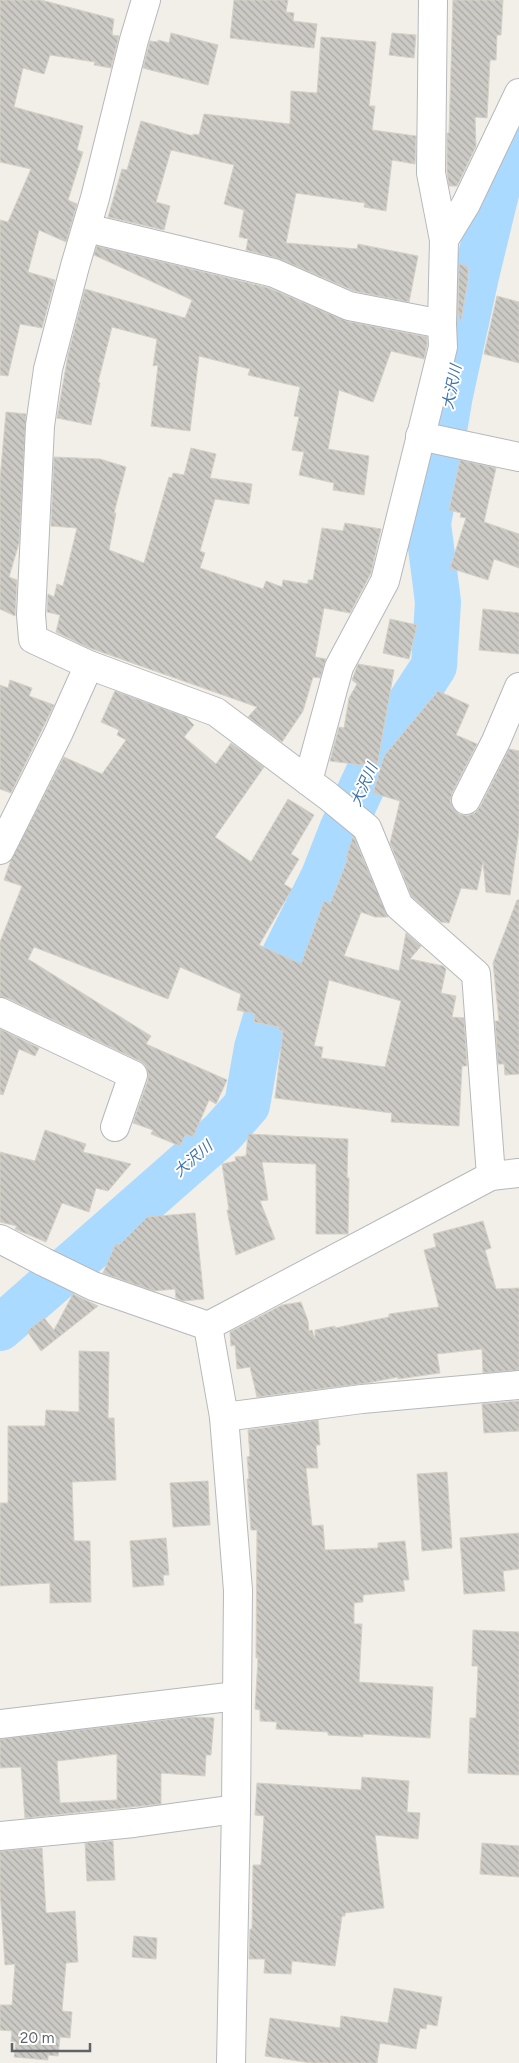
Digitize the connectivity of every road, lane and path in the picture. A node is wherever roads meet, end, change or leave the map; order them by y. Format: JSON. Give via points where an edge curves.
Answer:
{"nodes":[{"id":1,"x":146,"y":0,"type":"edge"},
{"id":2,"x":433,"y":0,"type":"edge"},
{"id":3,"x":518,"y":98,"type":"edge"},
{"id":4,"x":87,"y":228,"type":"junction"},
{"id":5,"x":444,"y":240,"type":"junction"},
{"id":6,"x":442,"y":324,"type":"junction"},
{"id":7,"x":420,"y":436,"type":"junction"},
{"id":8,"x":519,"y":457,"type":"edge"},
{"id":9,"x":88,"y":665,"type":"junction"},
{"id":10,"x":519,"y":687,"type":"edge"},
{"id":11,"x":318,"y":788,"type":"junction"},
{"id":12,"x":466,"y":800,"type":"dead end"},
{"id":13,"x":0,"y":850,"type":"edge"},
{"id":14,"x":0,"y":1012,"type":"edge"},
{"id":15,"x":115,"y":1127,"type":"dead end"},
{"id":16,"x":519,"y":1174,"type":"edge"},
{"id":17,"x":491,"y":1176,"type":"junction"},
{"id":18,"x":0,"y":1239,"type":"edge"},
{"id":19,"x":208,"y":1326,"type":"junction"},
{"id":20,"x":519,"y":1385,"type":"edge"},
{"id":21,"x":224,"y":1417,"type":"junction"},
{"id":22,"x":237,"y":1696,"type":"junction"},
{"id":23,"x":0,"y":1724,"type":"edge"},
{"id":24,"x":236,"y":1809,"type":"junction"},
{"id":25,"x":0,"y":1836,"type":"edge"},
{"id":26,"x":231,"y":2063,"type":"edge"}],
"edges":[{"from":1,"to":4,"type":"street"},
{"from":2,"to":5,"type":"street","via":[[431,173]]},
{"from":3,"to":5,"type":"street","via":[[466,204]]},
{"from":4,"to":6,"type":"street","via":[[274,273],[349,306]]},
{"from":4,"to":9,"type":"street","via":[[48,369],[40,426],[31,615],[33,640]]},
{"from":5,"to":6,"type":"street"},
{"from":6,"to":7,"type":"street","via":[[443,347]]},
{"from":7,"to":8,"type":"street"},
{"from":7,"to":11,"type":"street","via":[[384,581],[339,668]]},
{"from":9,"to":11,"type":"street","via":[[216,712]]},
{"from":9,"to":13,"type":"street","via":[[58,734]]},
{"from":10,"to":12,"type":"street"},
{"from":11,"to":17,"type":"street","via":[[367,828],[399,906],[476,974]]},
{"from":14,"to":15,"type":"street","via":[[133,1076]]},
{"from":16,"to":17,"type":"street"},
{"from":17,"to":19,"type":"street"},
{"from":18,"to":19,"type":"street","via":[[94,1286]]},
{"from":19,"to":21,"type":"street"},
{"from":20,"to":21,"type":"street","via":[[362,1399]]},
{"from":21,"to":22,"type":"street","via":[[238,1590]]},
{"from":22,"to":23,"type":"street"},
{"from":22,"to":24,"type":"street"},
{"from":24,"to":25,"type":"street"},
{"from":24,"to":26,"type":"street"}]}
